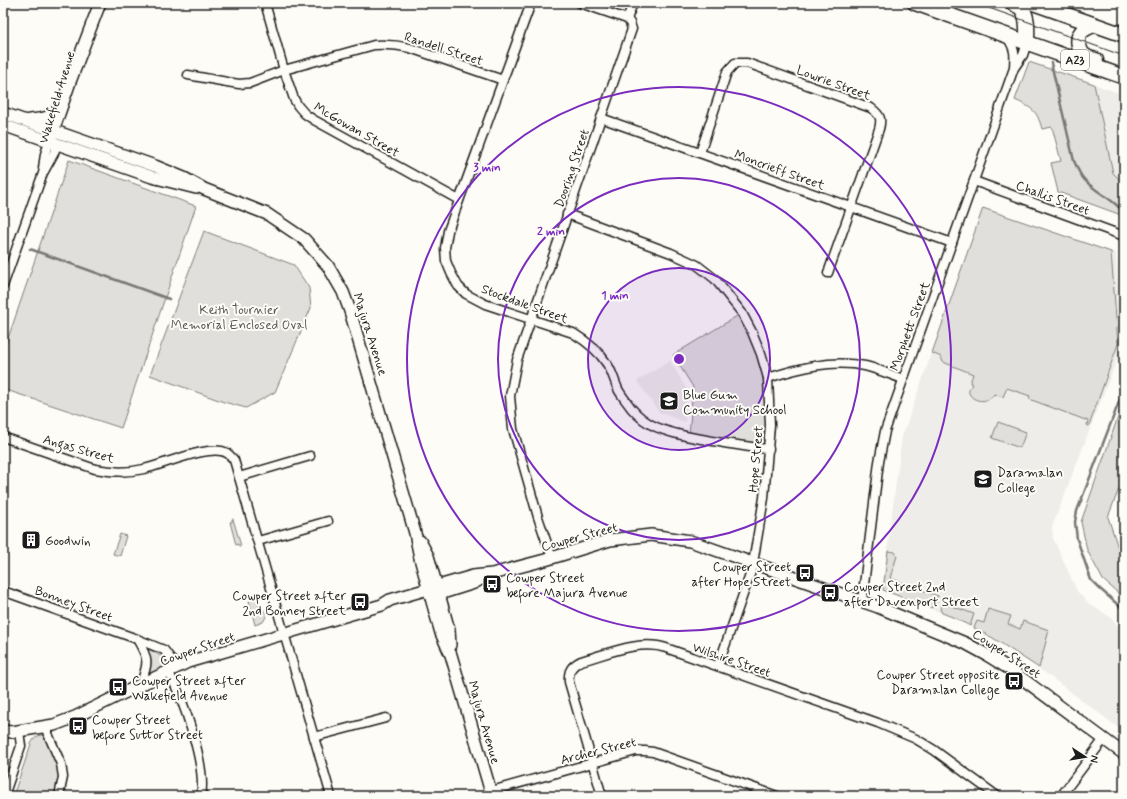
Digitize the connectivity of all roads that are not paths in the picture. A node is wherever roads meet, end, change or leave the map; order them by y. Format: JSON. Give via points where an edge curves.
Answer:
{"nodes":[{"id":1,"x":100,"y":3,"type":"edge"},
{"id":2,"x":265,"y":3,"type":"edge"},
{"id":3,"x":531,"y":3,"type":"edge"},
{"id":4,"x":580,"y":3,"type":"edge"},
{"id":5,"x":633,"y":3,"type":"edge"},
{"id":6,"x":915,"y":3,"type":"edge"},
{"id":7,"x":1013,"y":3,"type":"edge"},
{"id":8,"x":1033,"y":3,"type":"edge"},
{"id":9,"x":627,"y":19,"type":"junction"},
{"id":10,"x":1094,"y":25,"type":"junction"},
{"id":11,"x":92,"y":26,"type":"junction"},
{"id":12,"x":1006,"y":35,"type":"junction"},
{"id":13,"x":1124,"y":35,"type":"edge"},
{"id":14,"x":1027,"y":43,"type":"junction"},
{"id":15,"x":1014,"y":68,"type":"junction"},
{"id":16,"x":284,"y":70,"type":"junction"},
{"id":17,"x":1124,"y":72,"type":"edge"},
{"id":18,"x":188,"y":75,"type":"dead end"},
{"id":19,"x":1124,"y":77,"type":"edge"},
{"id":20,"x":503,"y":80,"type":"junction"},
{"id":21,"x":64,"y":100,"type":"junction"},
{"id":22,"x":3,"y":113,"type":"edge"},
{"id":23,"x":601,"y":118,"type":"junction"},
{"id":24,"x":22,"y":120,"type":"junction"},
{"id":25,"x":3,"y":125,"type":"edge"},
{"id":26,"x":55,"y":138,"type":"junction"},
{"id":27,"x":106,"y":149,"type":"junction"},
{"id":28,"x":700,"y":153,"type":"junction"},
{"id":29,"x":102,"y":160,"type":"junction"},
{"id":30,"x":155,"y":166,"type":"junction"},
{"id":31,"x":152,"y":177,"type":"junction"},
{"id":32,"x":974,"y":181,"type":"junction"},
{"id":33,"x":204,"y":189,"type":"junction"},
{"id":34,"x":459,"y":200,"type":"junction"},
{"id":35,"x":852,"y":207,"type":"junction"},
{"id":36,"x":568,"y":214,"type":"junction"},
{"id":37,"x":1124,"y":236,"type":"edge"},
{"id":38,"x":952,"y":243,"type":"junction"},
{"id":39,"x":828,"y":273,"type":"dead end"},
{"id":40,"x":3,"y":286,"type":"edge"},
{"id":41,"x":531,"y":319,"type":"junction"},
{"id":42,"x":768,"y":378,"type":"junction"},
{"id":43,"x":903,"y":379,"type":"junction"},
{"id":44,"x":3,"y":436,"type":"edge"},
{"id":45,"x":769,"y":449,"type":"junction"},
{"id":46,"x":310,"y":456,"type":"dead end"},
{"id":47,"x":239,"y":477,"type":"junction"},
{"id":48,"x":328,"y":521,"type":"dead end"},
{"id":49,"x":416,"y":533,"type":"junction"},
{"id":50,"x":258,"y":541,"type":"junction"},
{"id":51,"x":428,"y":556,"type":"junction"},
{"id":52,"x":552,"y":558,"type":"junction"},
{"id":53,"x":753,"y":563,"type":"junction"},
{"id":54,"x":492,"y":574,"type":"junction"},
{"id":55,"x":460,"y":579,"type":"junction"},
{"id":56,"x":3,"y":591,"type":"edge"},
{"id":57,"x":434,"y":592,"type":"junction"},
{"id":58,"x":862,"y":601,"type":"junction"},
{"id":59,"x":284,"y":634,"type":"junction"},
{"id":60,"x":137,"y":639,"type":"junction"},
{"id":61,"x":718,"y":666,"type":"junction"},
{"id":62,"x":172,"y":669,"type":"junction"},
{"id":63,"x":140,"y":685,"type":"junction"},
{"id":64,"x":386,"y":718,"type":"dead end"},
{"id":65,"x":45,"y":727,"type":"junction"},
{"id":66,"x":3,"y":731,"type":"edge"},
{"id":67,"x":19,"y":731,"type":"junction"},
{"id":68,"x":314,"y":737,"type":"junction"},
{"id":69,"x":1104,"y":739,"type":"junction"},
{"id":70,"x":1124,"y":754,"type":"edge"},
{"id":71,"x":592,"y":763,"type":"junction"},
{"id":72,"x":491,"y":794,"type":"edge"},
{"id":73,"x":4,"y":796,"type":"edge"},
{"id":74,"x":59,"y":796,"type":"edge"},
{"id":75,"x":201,"y":796,"type":"edge"},
{"id":76,"x":331,"y":796,"type":"edge"},
{"id":77,"x":602,"y":796,"type":"edge"},
{"id":78,"x":777,"y":796,"type":"edge"},
{"id":79,"x":997,"y":796,"type":"edge"},
{"id":80,"x":1061,"y":796,"type":"edge"}],
"edges":[{"from":1,"to":11,"type":"main road","name":"Wakefield Avenue"},
{"from":2,"to":16,"type":"street","name":"McGowan Street"},
{"from":3,"to":20,"type":"street","name":"Stockdale Street"},
{"from":4,"to":9,"type":"street"},
{"from":5,"to":9,"type":"street"},
{"from":6,"to":12,"type":"highway","number":"A23"},
{"from":7,"to":14,"type":"highway","via":[[1023,11]]},
{"from":8,"to":10,"type":"highway"},
{"from":9,"to":23,"type":"street","name":"Dooring Street","via":[[632,29]]},
{"from":10,"to":13,"type":"highway"},
{"from":10,"to":17,"type":"highway","via":[[1081,32],[1078,40],[1080,50],[1084,56]]},
{"from":11,"to":21,"type":"main road","name":"Wakefield Avenue"},
{"from":11,"to":26,"type":"main road","name":"Wakefield Avenue","via":[[78,79]]},
{"from":12,"to":14,"type":"highway","number":"A23"},
{"from":12,"to":15,"type":"street","name":"Morphett Street","via":[[1015,53]]},
{"from":14,"to":15,"type":"street","name":"Morphett Street"},
{"from":14,"to":19,"type":"highway","number":"A23"},
{"from":15,"to":32,"type":"street","name":"Morphett Street"},
{"from":16,"to":18,"type":"street","name":"Randell Street","via":[[250,83],[239,84]]},
{"from":16,"to":20,"type":"street","name":"Randell Street","via":[[374,45],[395,45]]},
{"from":16,"to":34,"type":"street","name":"McGowan Street","via":[[294,99],[305,114]]},
{"from":20,"to":34,"type":"street","name":"Stockdale Street"},
{"from":21,"to":24,"type":"main road","via":[[47,118]]},
{"from":21,"to":26,"type":"main road","name":"Wakefield Avenue"},
{"from":22,"to":24,"type":"main road"},
{"from":23,"to":28,"type":"street","name":"Moncrieff Street"},
{"from":23,"to":36,"type":"street","name":"Dooring Street"},
{"from":24,"to":26,"type":"main road"},
{"from":25,"to":26,"type":"main road"},
{"from":26,"to":27,"type":"main road","name":"Majura Avenue"},
{"from":26,"to":29,"type":"main road","name":"Majura Avenue"},
{"from":26,"to":40,"type":"street","name":"Wakefield Avenue","via":[[45,154],[43,173]]},
{"from":27,"to":29,"type":"main road"},
{"from":27,"to":30,"type":"main road","name":"Majura Avenue"},
{"from":28,"to":35,"type":"street","name":"Moncrieff Street"},
{"from":28,"to":35,"type":"street","name":"Lowrie Street","via":[[727,72],[735,64],[747,63],[871,108],[878,113],[881,120],[879,130]]},
{"from":29,"to":31,"type":"main road","name":"Majura Avenue"},
{"from":30,"to":31,"type":"main road"},
{"from":30,"to":33,"type":"main road","name":"Majura Avenue"},
{"from":31,"to":33,"type":"main road","name":"Majura Avenue"},
{"from":32,"to":37,"type":"street","name":"Challis Street"},
{"from":32,"to":38,"type":"street","name":"Morphett Street"},
{"from":33,"to":49,"type":"main road","name":"Majura Avenue","via":[[267,214],[304,239],[328,266],[343,292],[350,311]]},
{"from":34,"to":41,"type":"street","name":"Stockdale Street","via":[[445,248],[446,261],[458,286],[466,294],[485,304]]},
{"from":35,"to":38,"type":"street","name":"Moncrieff Street"},
{"from":35,"to":39,"type":"street","name":"Lowrie Street"},
{"from":36,"to":41,"type":"street","name":"Dooring Street"},
{"from":36,"to":42,"type":"street","name":"Hope Street","via":[[671,253],[697,265],[715,279],[742,313],[761,354]]},
{"from":38,"to":43,"type":"street","name":"Morphett Street"},
{"from":41,"to":45,"type":"street","name":"Stockdale Street","via":[[573,333],[586,341],[607,363],[627,403],[637,415],[650,424],[704,439]]},
{"from":41,"to":52,"type":"street","name":"Dooring Street","via":[[517,360],[510,404],[513,429]]},
{"from":42,"to":43,"type":"street","via":[[804,368],[842,363],[865,366]]},
{"from":42,"to":45,"type":"street","name":"Hope Street"},
{"from":43,"to":58,"type":"street","name":"Morphett Street","via":[[884,431]]},
{"from":44,"to":47,"type":"street","name":"Angas Street","via":[[95,469],[116,472],[145,469],[210,450],[219,451],[234,460]]},
{"from":45,"to":53,"type":"street","name":"Hope Street"},
{"from":46,"to":47,"type":"street"},
{"from":47,"to":50,"type":"street"},
{"from":48,"to":50,"type":"street"},
{"from":49,"to":51,"type":"main road","name":"Majura Avenue"},
{"from":49,"to":57,"type":"main road","name":"Majura Avenue","via":[[420,558]]},
{"from":50,"to":59,"type":"street"},
{"from":51,"to":55,"type":"main road","via":[[438,572]]},
{"from":51,"to":57,"type":"main road","name":"Majura Avenue"},
{"from":52,"to":53,"type":"main road","name":"Cowper Street","via":[[610,540],[651,535],[690,541]]},
{"from":52,"to":54,"type":"main road","name":"Cowper Street"},
{"from":53,"to":58,"type":"main road","name":"Cowper Street"},
{"from":53,"to":61,"type":"street","name":"Hope Street"},
{"from":54,"to":55,"type":"main road","name":"Cowper Street"},
{"from":54,"to":57,"type":"main road","name":"Cowper Street","via":[[474,583]]},
{"from":55,"to":57,"type":"main road","name":"Cowper Street"},
{"from":56,"to":60,"type":"street","name":"Bonney Street"},
{"from":57,"to":59,"type":"main road","name":"Cowper Street","via":[[390,600],[382,605]]},
{"from":57,"to":72,"type":"main road","name":"Majura Avenue","via":[[441,633],[452,655]]},
{"from":58,"to":69,"type":"main road","name":"Cowper Street","via":[[957,638],[988,655]]},
{"from":59,"to":62,"type":"main road","name":"Cowper Street"},
{"from":59,"to":68,"type":"street"},
{"from":60,"to":62,"type":"street","name":"Bonney Street","via":[[164,650]]},
{"from":60,"to":63,"type":"street","via":[[145,651],[147,662]]},
{"from":61,"to":71,"type":"street","name":"Wilshire Street","via":[[659,646],[647,645],[634,646],[574,665],[568,674],[569,682]]},
{"from":61,"to":79,"type":"street","name":"Wilshire Street","via":[[878,722],[916,739]]},
{"from":62,"to":63,"type":"main road","name":"Cowper Street"},
{"from":62,"to":75,"type":"street","name":"Bonney Street","via":[[202,772]]},
{"from":63,"to":65,"type":"main road","name":"Cowper Street","via":[[75,717]]},
{"from":64,"to":68,"type":"street"},
{"from":65,"to":67,"type":"main road","name":"Cowper Street"},
{"from":65,"to":74,"type":"street","via":[[61,764],[63,777]]},
{"from":66,"to":67,"type":"main road","name":"Cowper Street"},
{"from":67,"to":73,"type":"street","via":[[21,746]]},
{"from":68,"to":76,"type":"street"},
{"from":69,"to":70,"type":"main road","name":"Cowper Street"},
{"from":69,"to":80,"type":"street"},
{"from":71,"to":72,"type":"street","name":"Archer Street"},
{"from":71,"to":77,"type":"street","name":"Wilshire Street"},
{"from":71,"to":78,"type":"street","name":"Archer Street","via":[[636,751],[653,752]]}]}
